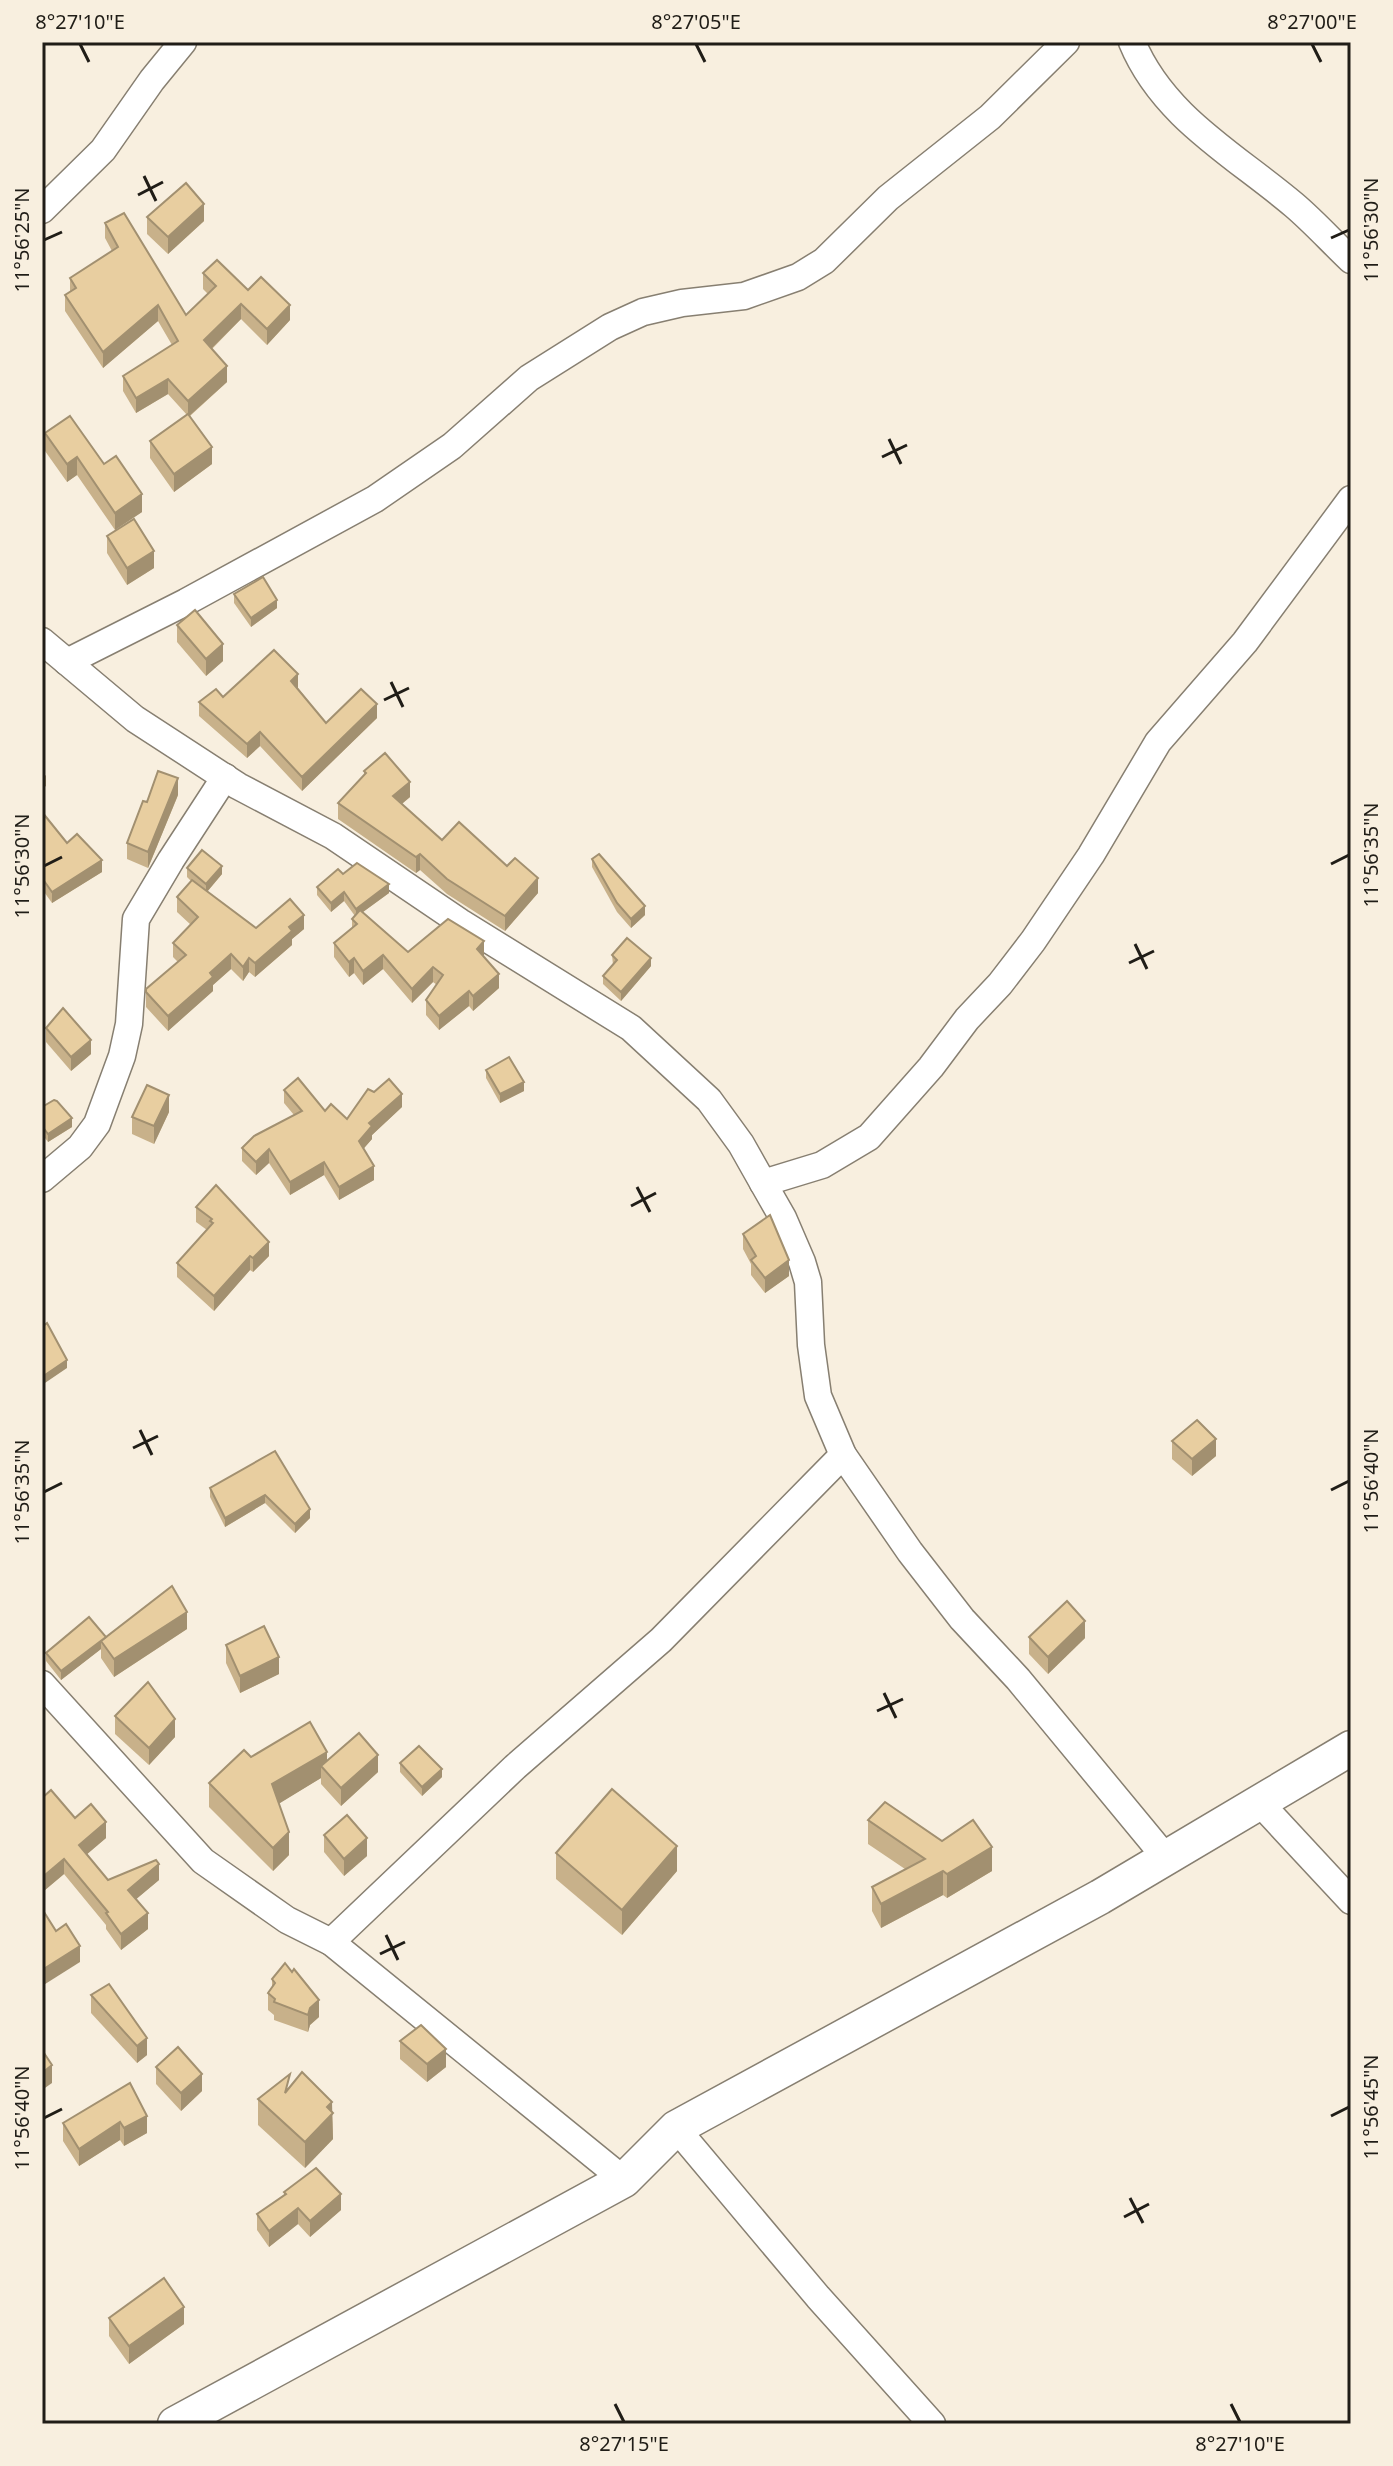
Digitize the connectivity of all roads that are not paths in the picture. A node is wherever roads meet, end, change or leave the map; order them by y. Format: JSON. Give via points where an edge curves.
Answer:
{"nodes":[{"id":1,"x":183,"y":42,"type":"edge"},
{"id":2,"x":1066,"y":42,"type":"edge"},
{"id":3,"x":1132,"y":42,"type":"edge"},
{"id":4,"x":42,"y":210,"type":"edge"},
{"id":5,"x":1351,"y":260,"type":"edge"},
{"id":6,"x":1351,"y":499,"type":"edge"},
{"id":7,"x":42,"y":641,"type":"edge"},
{"id":8,"x":67,"y":662,"type":"junction"},
{"id":9,"x":225,"y":777,"type":"junction"},
{"id":10,"x":42,"y":1179,"type":"edge"},
{"id":11,"x":763,"y":1183,"type":"junction"},
{"id":12,"x":843,"y":1455,"type":"junction"},
{"id":13,"x":42,"y":1684,"type":"edge"},
{"id":14,"x":1351,"y":1748,"type":"edge"},
{"id":15,"x":1259,"y":1802,"type":"junction"},
{"id":16,"x":1166,"y":1858,"type":"junction"},
{"id":17,"x":1351,"y":1901,"type":"edge"},
{"id":18,"x":331,"y":1942,"type":"junction"},
{"id":19,"x":676,"y":2128,"type":"junction"},
{"id":20,"x":624,"y":2180,"type":"junction"},
{"id":21,"x":175,"y":2424,"type":"edge"},
{"id":22,"x":932,"y":2424,"type":"edge"}],
"edges":[{"from":1,"to":4,"type":"street","via":[[103,150]]},
{"from":2,"to":8,"type":"street","via":[[990,117],[888,198],[824,261],[798,277],[744,296],[643,312],[610,327],[529,378],[452,446],[375,499]]},
{"from":3,"to":5,"type":"street","via":[[1156,87],[1183,117],[1295,206]]},
{"from":6,"to":11,"type":"street","via":[[1245,642],[1158,742],[1033,941],[931,1067],[869,1137],[822,1165]]},
{"from":7,"to":8,"type":"street"},
{"from":8,"to":9,"type":"street","via":[[135,719]]},
{"from":9,"to":10,"type":"street","via":[[136,919],[129,1024],[97,1124],[80,1147]]},
{"from":9,"to":11,"type":"street","via":[[333,836],[631,1028],[709,1100]]},
{"from":11,"to":12,"type":"street","via":[[808,1282],[818,1396]]},
{"from":12,"to":16,"type":"street","via":[[962,1619]]},
{"from":12,"to":18,"type":"street","via":[[661,1640],[515,1767]]},
{"from":13,"to":18,"type":"street","via":[[203,1861],[287,1920]]},
{"from":14,"to":15,"type":"main road"},
{"from":15,"to":16,"type":"main road"},
{"from":15,"to":17,"type":"street"},
{"from":16,"to":19,"type":"main road"},
{"from":18,"to":20,"type":"street"},
{"from":19,"to":20,"type":"main road"},
{"from":19,"to":22,"type":"street"},
{"from":20,"to":21,"type":"main road"}]}
